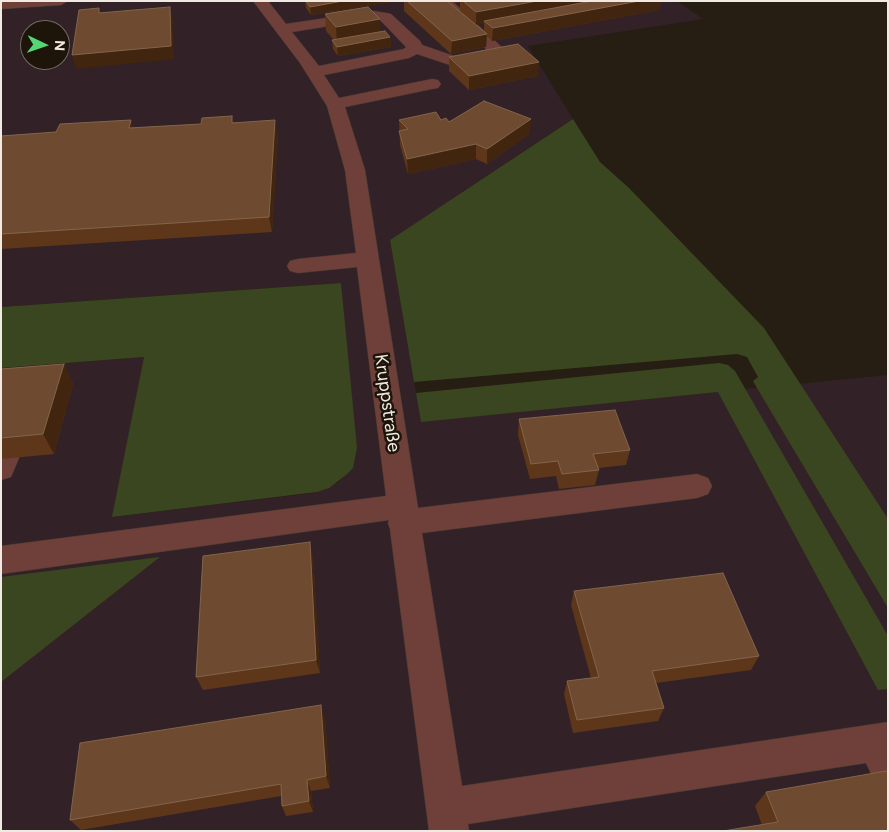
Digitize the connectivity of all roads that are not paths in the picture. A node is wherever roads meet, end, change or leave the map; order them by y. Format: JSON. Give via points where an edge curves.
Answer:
{"nodes":[{"id":1,"x":61,"y":1,"type":"edge"},
{"id":2,"x":260,"y":1,"type":"edge"},
{"id":3,"x":445,"y":4,"type":"edge"},
{"id":4,"x":468,"y":4,"type":"edge"},
{"id":5,"x":1,"y":5,"type":"edge"},
{"id":6,"x":396,"y":6,"type":"dead end"},
{"id":7,"x":360,"y":16,"type":"junction"},
{"id":8,"x":494,"y":26,"type":"edge"},
{"id":9,"x":282,"y":29,"type":"junction"},
{"id":10,"x":474,"y":30,"type":"junction"},
{"id":11,"x":414,"y":48,"type":"junction"},
{"id":12,"x":314,"y":72,"type":"junction"},
{"id":13,"x":432,"y":84,"type":"dead end"},
{"id":14,"x":335,"y":104,"type":"junction"},
{"id":15,"x":367,"y":259,"type":"junction"},
{"id":16,"x":298,"y":266,"type":"dead end"},
{"id":17,"x":697,"y":486,"type":"dead end"},
{"id":18,"x":402,"y":514,"type":"junction"},
{"id":19,"x":1,"y":560,"type":"edge"},
{"id":20,"x":884,"y":750,"type":"edge"},
{"id":21,"x":447,"y":819,"type":"edge"}],
"edges":[{"from":1,"to":5,"type":"street"},
{"from":2,"to":9,"type":"street","name":"Kruppstraße"},
{"from":3,"to":4,"type":"street"},
{"from":3,"to":10,"type":"street"},
{"from":6,"to":7,"type":"street"},
{"from":7,"to":9,"type":"street"},
{"from":7,"to":11,"type":"street","via":[[386,17],[414,44]]},
{"from":8,"to":10,"type":"street"},
{"from":9,"to":12,"type":"street","name":"Kruppstraße"},
{"from":10,"to":11,"type":"street","via":[[499,52],[453,61]]},
{"from":11,"to":12,"type":"street","via":[[409,53]]},
{"from":12,"to":14,"type":"street","name":"Kruppstraße"},
{"from":13,"to":14,"type":"street"},
{"from":14,"to":15,"type":"street","name":"Kruppstraße","via":[[355,170]]},
{"from":15,"to":16,"type":"street"},
{"from":15,"to":18,"type":"street","name":"Kruppstraße"},
{"from":17,"to":18,"type":"street"},
{"from":18,"to":19,"type":"street"},
{"from":18,"to":21,"type":"street","name":"Kruppstraße"},
{"from":20,"to":21,"type":"street"}]}
